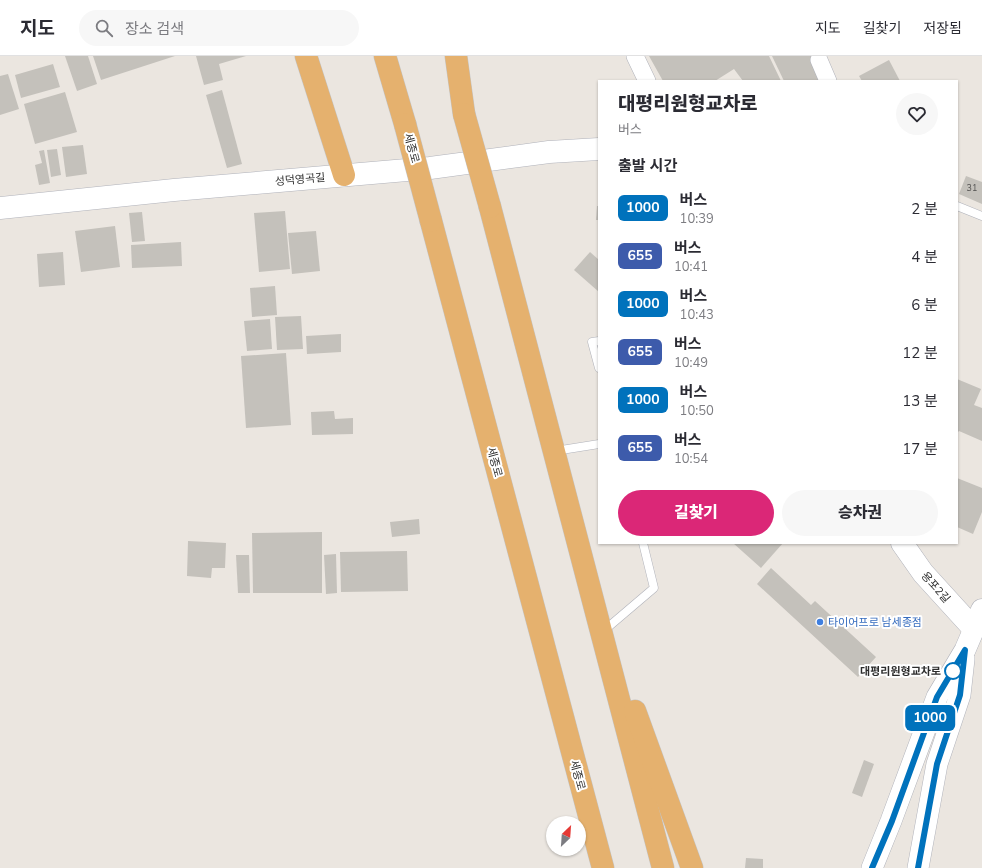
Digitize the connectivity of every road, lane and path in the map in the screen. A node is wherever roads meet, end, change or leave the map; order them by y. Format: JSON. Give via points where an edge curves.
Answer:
{"nodes":[{"id":1,"x":306,"y":56,"type":"edge"},
{"id":2,"x":385,"y":56,"type":"edge"},
{"id":3,"x":456,"y":56,"type":"edge"},
{"id":4,"x":635,"y":56,"type":"edge"},
{"id":5,"x":819,"y":60,"type":"dead end"},
{"id":6,"x":647,"y":80,"type":"edge"},
{"id":7,"x":828,"y":80,"type":"edge"},
{"id":8,"x":598,"y":149,"type":"edge"},
{"id":9,"x":344,"y":175,"type":"junction"},
{"id":10,"x":958,"y":206,"type":"edge"},
{"id":11,"x":0,"y":208,"type":"edge"},
{"id":12,"x":982,"y":216,"type":"edge"},
{"id":13,"x":598,"y":341,"type":"edge"},
{"id":14,"x":598,"y":364,"type":"edge"},
{"id":15,"x":598,"y":444,"type":"edge"},
{"id":16,"x":554,"y":451,"type":"junction"},
{"id":17,"x":643,"y":544,"type":"edge"},
{"id":18,"x":903,"y":544,"type":"edge"},
{"id":19,"x":579,"y":546,"type":"junction"},
{"id":20,"x":978,"y":620,"type":"edge"},
{"id":21,"x":607,"y":628,"type":"junction"},
{"id":22,"x":965,"y":650,"type":"junction"},
{"id":23,"x":603,"y":868,"type":"edge"},
{"id":24,"x":663,"y":868,"type":"edge"},
{"id":25,"x":692,"y":868,"type":"edge"},
{"id":26,"x":872,"y":868,"type":"edge"},
{"id":27,"x":918,"y":868,"type":"edge"}],
"edges":[{"from":1,"to":9,"type":"highway"},
{"from":2,"to":23,"type":"highway","name":"세종로","bridge":true},
{"from":3,"to":16,"type":"highway","bridge":true,"via":[[464,114]]},
{"from":4,"to":6,"type":"street"},
{"from":5,"to":7,"type":"street"},
{"from":8,"to":9,"type":"main road","name":"성덕영곡길","via":[[549,152],[430,168]]},
{"from":9,"to":11,"type":"main road","name":"성덕영곡길"},
{"from":10,"to":12,"type":"lane"},
{"from":13,"to":14,"type":"lane","via":[[592,342]]},
{"from":15,"to":16,"type":"lane"},
{"from":16,"to":19,"type":"highway"},
{"from":17,"to":21,"type":"lane","via":[[654,588]]},
{"from":18,"to":20,"type":"main road","name":"용포2길","via":[[923,573]]},
{"from":19,"to":21,"type":"highway"},
{"from":19,"to":24,"type":"highway"},
{"from":20,"to":22,"type":"street"},
{"from":21,"to":25,"type":"highway"},
{"from":22,"to":26,"type":"street","via":[[937,697]]},
{"from":22,"to":27,"type":"street","via":[[960,695],[937,764]]}]}
